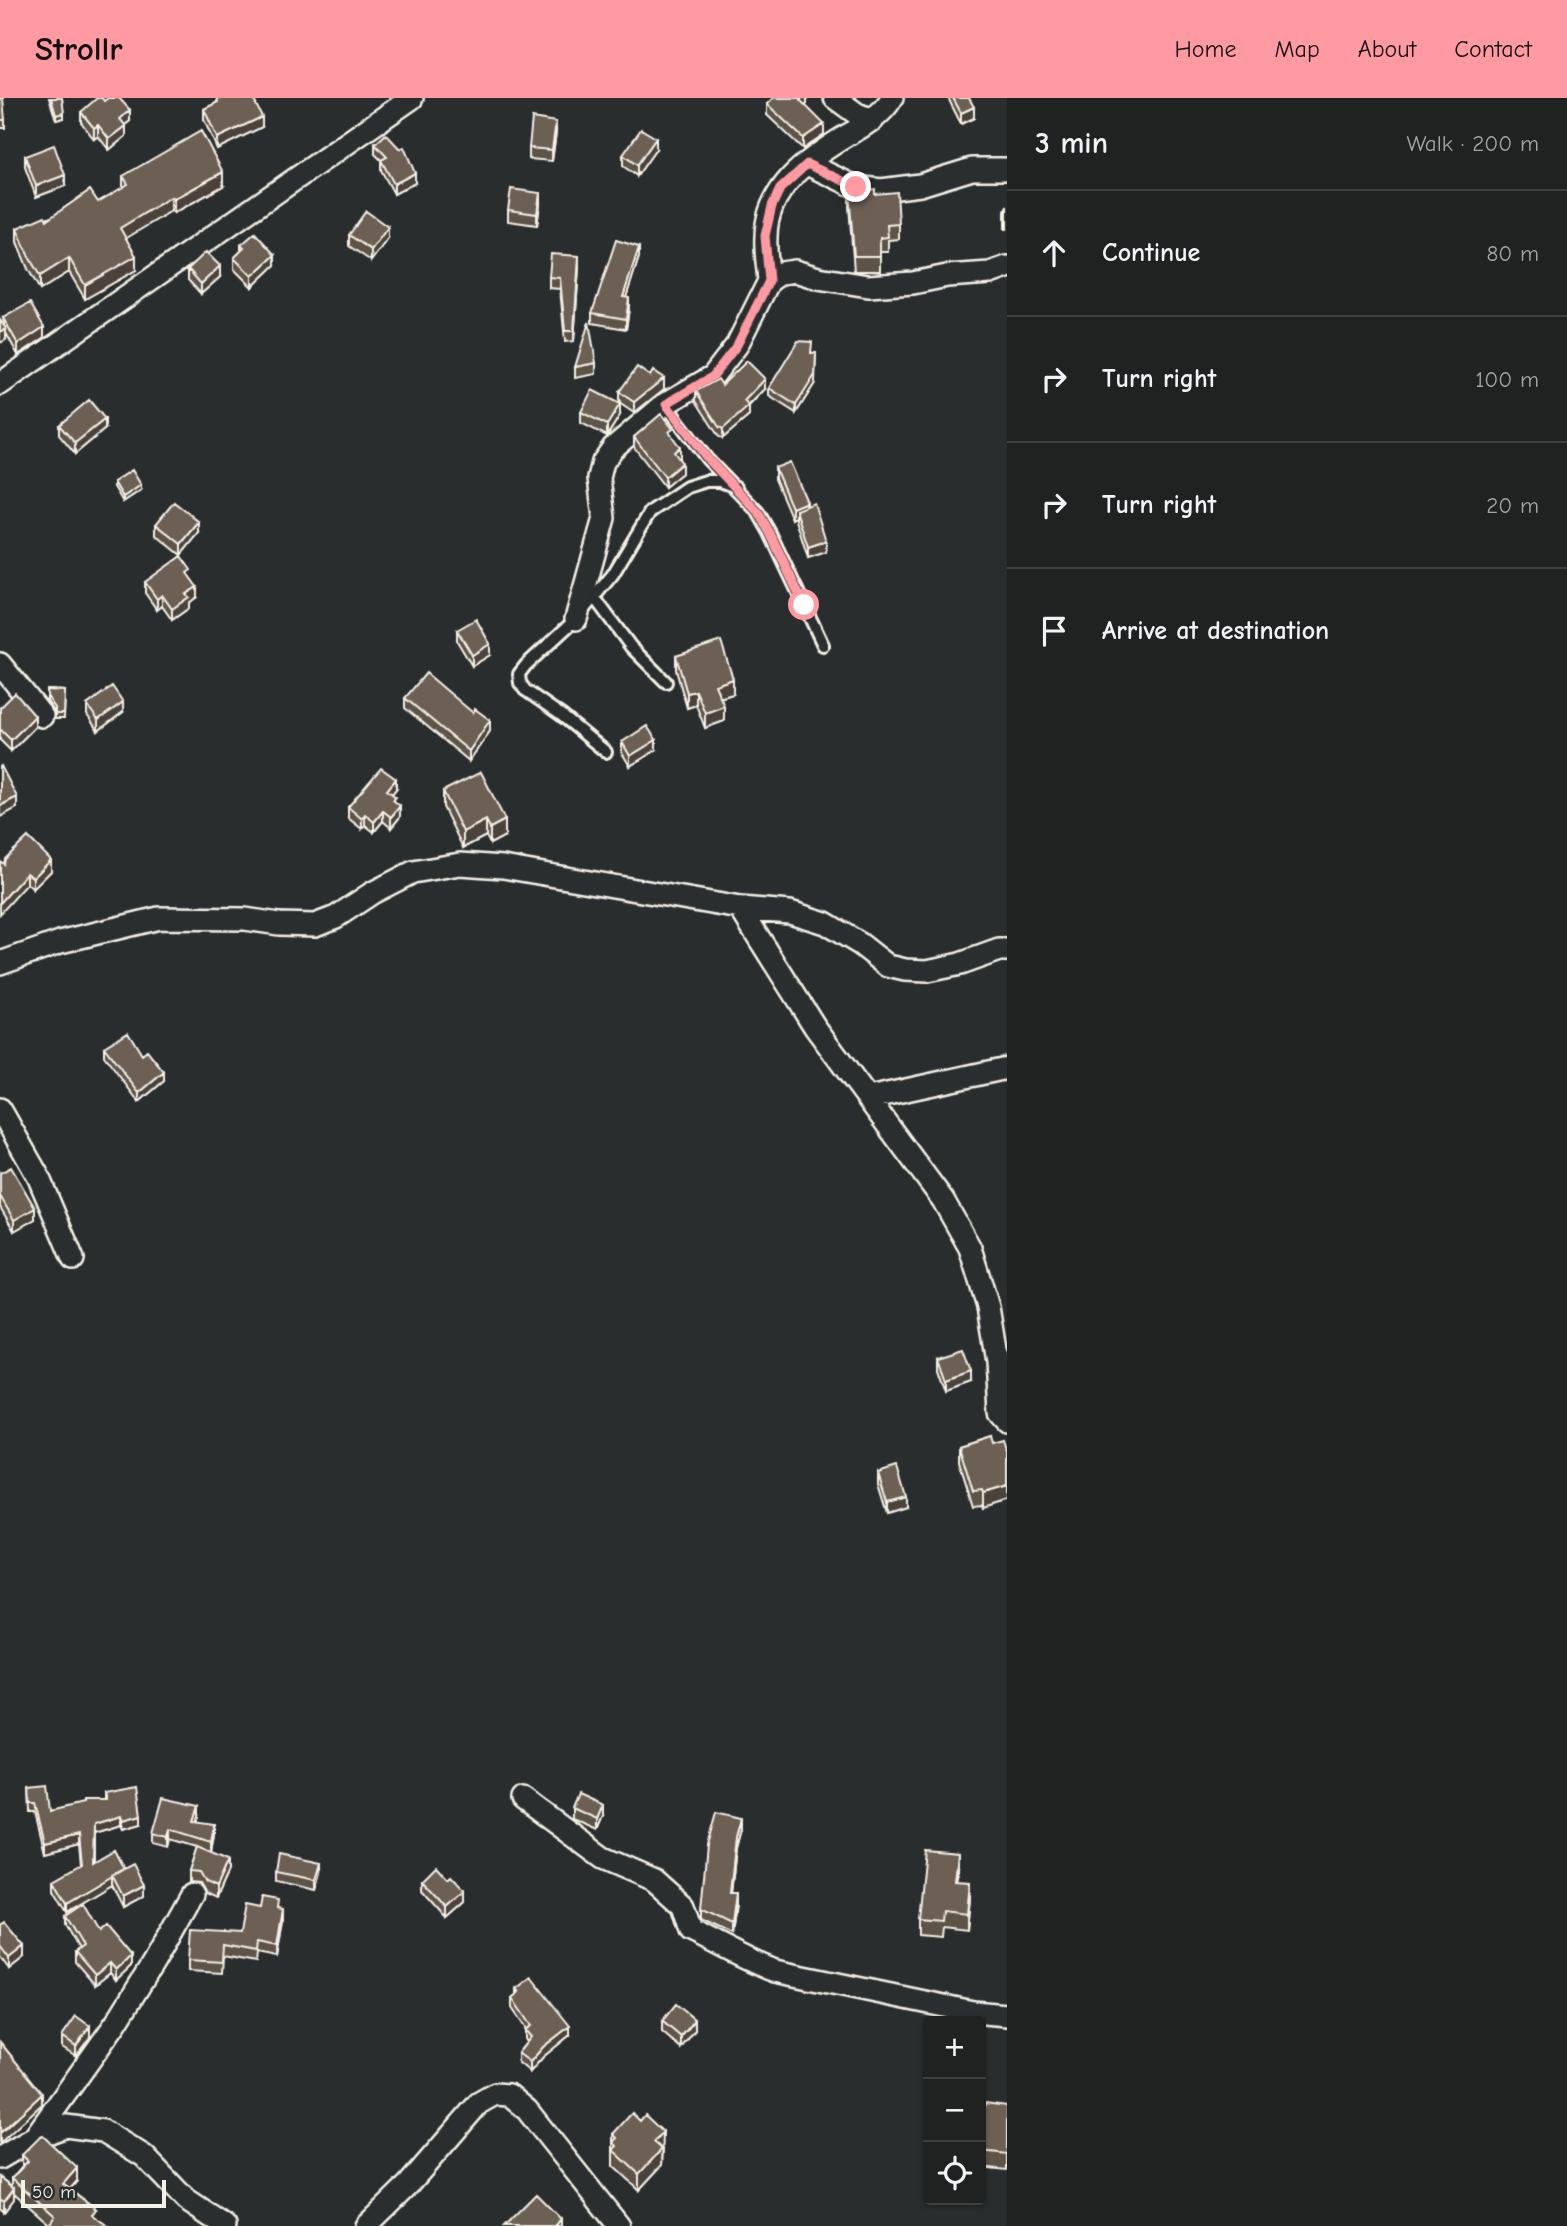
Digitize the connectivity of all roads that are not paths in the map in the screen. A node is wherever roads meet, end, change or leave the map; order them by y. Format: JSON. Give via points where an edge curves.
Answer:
{"nodes":[{"id":1,"x":412,"y":98,"type":"edge"},
{"id":2,"x":835,"y":98,"type":"edge"},
{"id":3,"x":892,"y":98,"type":"edge"},
{"id":4,"x":873,"y":120,"type":"junction"},
{"id":5,"x":807,"y":164,"type":"junction"},
{"id":6,"x":1007,"y":169,"type":"edge"},
{"id":7,"x":1007,"y":267,"type":"edge"},
{"id":8,"x":769,"y":281,"type":"junction"},
{"id":9,"x":0,"y":384,"type":"edge"},
{"id":10,"x":666,"y":404,"type":"junction"},
{"id":11,"x":736,"y":487,"type":"junction"},
{"id":12,"x":594,"y":597,"type":"junction"},
{"id":13,"x":576,"y":619,"type":"junction"},
{"id":14,"x":823,"y":645,"type":"dead end"},
{"id":15,"x":0,"y":664,"type":"edge"},
{"id":16,"x":666,"y":682,"type":"dead end"},
{"id":17,"x":42,"y":716,"type":"dead end"},
{"id":18,"x":606,"y":752,"type":"dead end"},
{"id":19,"x":740,"y":908,"type":"junction"},
{"id":20,"x":1007,"y":950,"type":"edge"},
{"id":21,"x":0,"y":963,"type":"edge"},
{"id":22,"x":1007,"y":1068,"type":"edge"},
{"id":23,"x":869,"y":1098,"type":"junction"},
{"id":24,"x":0,"y":1109,"type":"edge"},
{"id":25,"x":73,"y":1259,"type":"dead end"},
{"id":26,"x":1007,"y":1421,"type":"edge"},
{"id":27,"x":523,"y":1799,"type":"dead end"},
{"id":28,"x":192,"y":1894,"type":"dead end"},
{"id":29,"x":1007,"y":2015,"type":"edge"},
{"id":30,"x":34,"y":2137,"type":"junction"},
{"id":31,"x":0,"y":2158,"type":"edge"},
{"id":32,"x":225,"y":2226,"type":"edge"},
{"id":33,"x":366,"y":2226,"type":"edge"},
{"id":34,"x":619,"y":2226,"type":"edge"}],
"edges":[{"from":1,"to":9,"type":"street"},
{"from":2,"to":4,"type":"street"},
{"from":3,"to":4,"type":"street"},
{"from":4,"to":5,"type":"street"},
{"from":5,"to":6,"type":"street","via":[[856,187],[881,190],[920,185],[972,169]]},
{"from":5,"to":8,"type":"street","via":[[780,189],[772,206],[765,236]]},
{"from":7,"to":8,"type":"street","via":[[990,273],[868,286],[796,271],[781,272]]},
{"from":8,"to":10,"type":"street","via":[[737,345],[713,376]]},
{"from":10,"to":11,"type":"lane"},
{"from":10,"to":13,"type":"street","via":[[613,447],[603,462],[599,478],[604,518]]},
{"from":11,"to":12,"type":"lane","via":[[706,481],[687,487],[650,512]]},
{"from":11,"to":14,"type":"lane","via":[[770,533]]},
{"from":12,"to":13,"type":"lane"},
{"from":12,"to":16,"type":"lane","via":[[631,647]]},
{"from":13,"to":18,"type":"lane","via":[[526,665],[519,674],[520,682]]},
{"from":15,"to":17,"type":"street"},
{"from":19,"to":20,"type":"street","via":[[790,912],[825,923],[888,966],[905,970],[927,971]]},
{"from":19,"to":21,"type":"street","via":[[503,867],[460,864],[413,872],[315,925],[159,918],[60,942]]},
{"from":19,"to":23,"type":"street","via":[[815,1027]]},
{"from":22,"to":23,"type":"street"},
{"from":23,"to":26,"type":"street","via":[[943,1200],[970,1248],[988,1307],[998,1362],[1000,1413]]},
{"from":24,"to":25,"type":"street","via":[[38,1176]]},
{"from":27,"to":29,"type":"street","via":[[603,1858],[654,1880],[684,1906],[691,1931],[747,1961],[973,2012]]},
{"from":28,"to":30,"type":"street","via":[[116,2024]]},
{"from":30,"to":31,"type":"street"},
{"from":30,"to":32,"type":"street","via":[[66,2126],[103,2131],[144,2156],[186,2200]]},
{"from":33,"to":34,"type":"street","via":[[479,2103],[495,2094],[509,2095],[527,2110]]}]}
